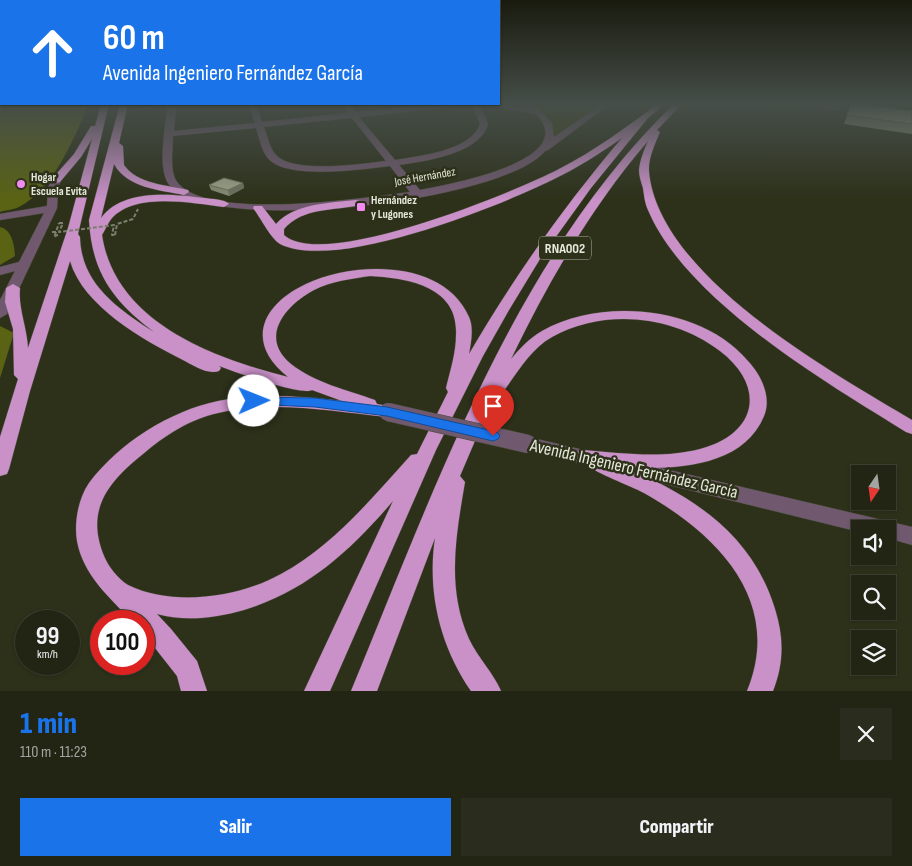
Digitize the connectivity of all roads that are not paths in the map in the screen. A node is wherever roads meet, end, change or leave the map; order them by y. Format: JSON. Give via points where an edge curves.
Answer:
{"nodes":[{"id":1,"x":89,"y":136,"type":"edge"},
{"id":2,"x":96,"y":136,"type":"edge"},
{"id":3,"x":170,"y":136,"type":"edge"},
{"id":4,"x":263,"y":136,"type":"edge"},
{"id":5,"x":372,"y":136,"type":"edge"},
{"id":6,"x":477,"y":136,"type":"edge"},
{"id":7,"x":549,"y":136,"type":"edge"},
{"id":8,"x":561,"y":136,"type":"edge"},
{"id":9,"x":616,"y":136,"type":"edge"},
{"id":10,"x":628,"y":136,"type":"edge"},
{"id":11,"x":647,"y":136,"type":"edge"},
{"id":12,"x":655,"y":136,"type":"edge"},
{"id":13,"x":115,"y":138,"type":"joint"},
{"id":14,"x":545,"y":148,"type":"junction"},
{"id":15,"x":393,"y":163,"type":"junction"},
{"id":16,"x":56,"y":180,"type":"joint"},
{"id":17,"x":186,"y":192,"type":"junction"},
{"id":18,"x":417,"y":194,"type":"junction"},
{"id":19,"x":356,"y":203,"type":"junction"},
{"id":20,"x":224,"y":204,"type":"junction"},
{"id":21,"x":52,"y":208,"type":"junction"},
{"id":22,"x":258,"y":208,"type":"junction"},
{"id":23,"x":0,"y":217,"type":"edge"},
{"id":24,"x":74,"y":228,"type":"junction"},
{"id":25,"x":278,"y":236,"type":"junction"},
{"id":26,"x":96,"y":238,"type":"junction"},
{"id":27,"x":24,"y":264,"type":"junction"},
{"id":28,"x":0,"y":271,"type":"edge"},
{"id":29,"x":13,"y":288,"type":"junction"},
{"id":30,"x":0,"y":314,"type":"edge"},
{"id":31,"x":22,"y":391,"type":"junction"},
{"id":32,"x":353,"y":403,"type":"junction"},
{"id":33,"x":450,"y":404,"type":"junction"},
{"id":34,"x":479,"y":410,"type":"junction"},
{"id":35,"x":387,"y":411,"type":"joint"},
{"id":36,"x":912,"y":428,"type":"edge"},
{"id":37,"x":428,"y":448,"type":"junction"},
{"id":38,"x":459,"y":456,"type":"junction"},
{"id":39,"x":583,"y":457,"type":"junction"},
{"id":40,"x":0,"y":469,"type":"edge"},
{"id":41,"x":851,"y":522,"type":"edge"},
{"id":42,"x":896,"y":532,"type":"edge"},
{"id":43,"x":912,"y":536,"type":"edge"},
{"id":44,"x":121,"y":593,"type":"junction"},
{"id":45,"x":194,"y":691,"type":"edge"},
{"id":46,"x":317,"y":691,"type":"edge"},
{"id":47,"x":364,"y":691,"type":"edge"},
{"id":48,"x":488,"y":691,"type":"edge"},
{"id":49,"x":760,"y":691,"type":"edge"}],
"edges":[{"from":1,"to":16,"type":"highway"},
{"from":2,"to":24,"type":"highway"},
{"from":3,"to":17,"type":"street","via":[[169,171],[173,182]]},
{"from":4,"to":15,"type":"street","via":[[270,155],[289,166],[329,170]]},
{"from":5,"to":15,"type":"street"},
{"from":6,"to":15,"type":"street","via":[[456,150]]},
{"from":7,"to":14,"type":"street"},
{"from":8,"to":14,"type":"street","name":"José Hernández"},
{"from":9,"to":25,"type":"highway","via":[[547,178],[430,225],[376,240],[320,247],[297,245]]},
{"from":10,"to":33,"type":"highway","number":"RNA002","via":[[597,171],[532,262]]},
{"from":11,"to":34,"type":"highway","number":"RNA002","via":[[614,174],[554,264]]},
{"from":12,"to":36,"type":"highway","via":[[646,159],[646,190],[663,230],[681,254],[708,284],[775,339]]},
{"from":13,"to":17,"type":"highway","via":[[120,148],[117,159],[124,173],[142,182]]},
{"from":13,"to":26,"type":"highway","via":[[95,220]]},
{"from":14,"to":18,"type":"street","name":"José Hernández","via":[[527,161],[486,178]]},
{"from":15,"to":18,"type":"street"},
{"from":16,"to":21,"type":"street"},
{"from":17,"to":20,"type":"street","name":"José Hernández"},
{"from":18,"to":19,"type":"street","name":"José Hernández"},
{"from":19,"to":22,"type":"street","name":"José Hernández"},
{"from":19,"to":25,"type":"highway","via":[[319,208],[287,218],[278,228]]},
{"from":20,"to":22,"type":"street","name":"José Hernández"},
{"from":20,"to":26,"type":"highway","via":[[170,198],[141,201],[106,217]]},
{"from":21,"to":23,"type":"street"},
{"from":21,"to":27,"type":"street"},
{"from":22,"to":25,"type":"highway","via":[[268,217]]},
{"from":24,"to":31,"type":"highway"},
{"from":24,"to":32,"type":"highway","via":[[77,264],[88,283],[144,333],[189,358],[227,373],[278,389]]},
{"from":26,"to":32,"type":"highway","via":[[105,269],[122,297],[157,327],[212,357]]},
{"from":27,"to":28,"type":"street"},
{"from":27,"to":29,"type":"street"},
{"from":29,"to":30,"type":"street"},
{"from":29,"to":31,"type":"highway","via":[[12,302],[18,318],[22,352]]},
{"from":31,"to":40,"type":"highway"},
{"from":32,"to":33,"type":"highway","via":[[285,367],[271,348],[269,328],[282,306],[310,286],[344,275],[378,273],[399,274],[431,285],[452,299],[458,308],[464,341]]},
{"from":32,"to":35,"type":"highway"},
{"from":32,"to":44,"type":"highway","via":[[291,400],[235,403],[193,414],[171,425],[120,462],[96,489],[86,518],[88,544],[100,572]]},
{"from":33,"to":37,"type":"highway","number":"RNA002"},
{"from":34,"to":38,"type":"highway","number":"RNA002"},
{"from":34,"to":39,"type":"highway","via":[[524,354],[545,335],[609,314],[664,320],[694,330],[730,352],[743,365],[758,391],[760,408],[754,424],[727,447],[672,460]]},
{"from":35,"to":39,"type":"street","name":"Avenida Ingeniero Fernández García","bridge":true},
{"from":37,"to":44,"type":"highway","via":[[337,548],[298,577],[273,590],[216,606],[182,608]]},
{"from":37,"to":46,"type":"highway","number":"RNA002"},
{"from":38,"to":47,"type":"highway","number":"RNA002"},
{"from":38,"to":48,"type":"highway","via":[[442,561],[444,598],[450,626],[467,662]]},
{"from":39,"to":41,"type":"street","name":"Avenida Ingeniero Fernández García"},
{"from":39,"to":49,"type":"highway","via":[[677,502],[715,530],[733,549],[750,574],[765,608],[771,643]]},
{"from":42,"to":43,"type":"street"},
{"from":44,"to":45,"type":"highway","via":[[163,637],[188,670]]}]}
